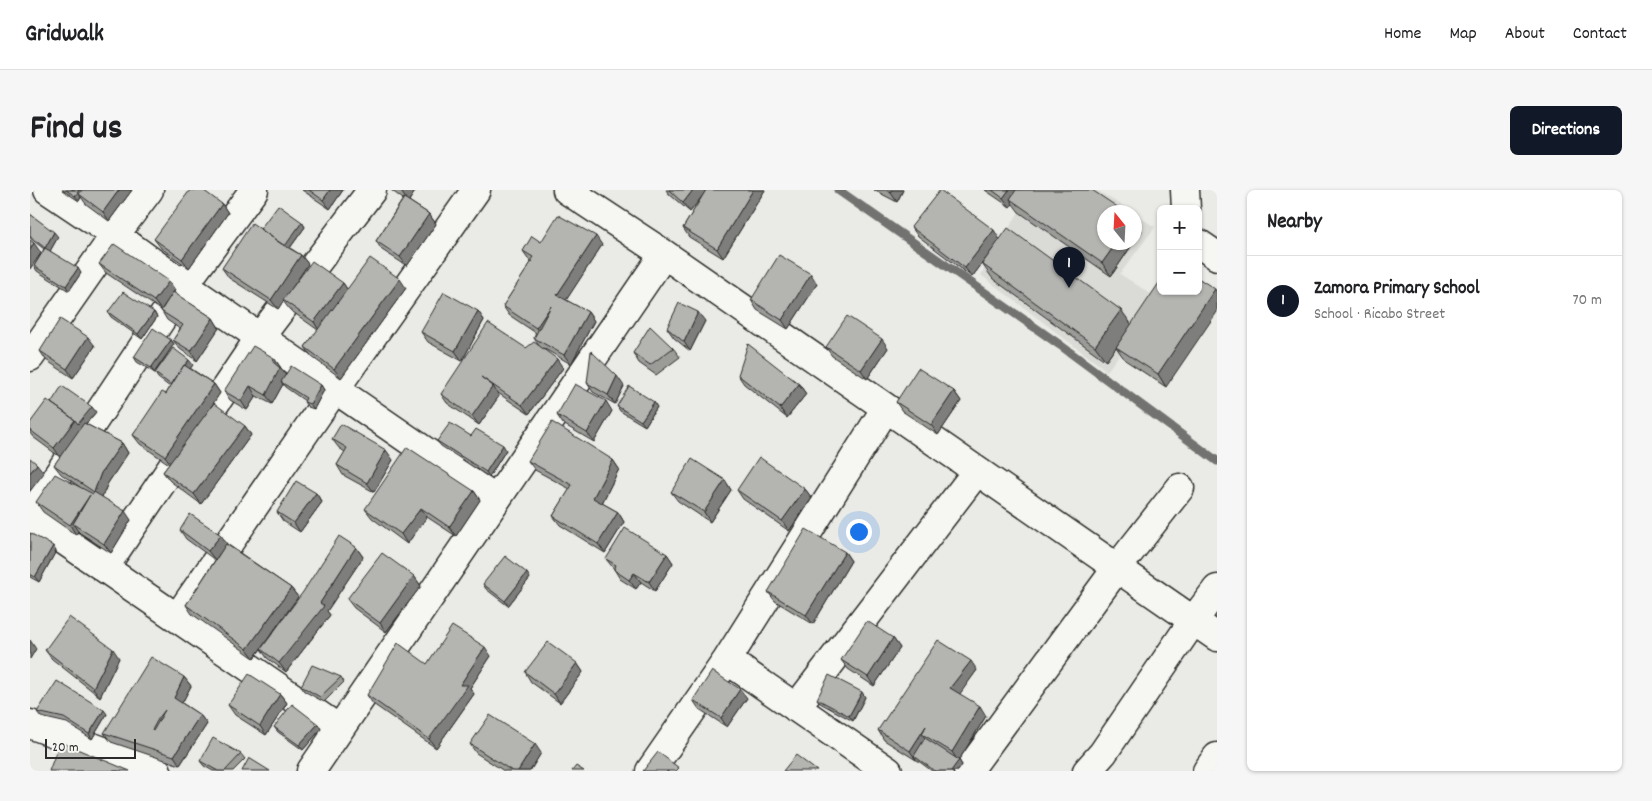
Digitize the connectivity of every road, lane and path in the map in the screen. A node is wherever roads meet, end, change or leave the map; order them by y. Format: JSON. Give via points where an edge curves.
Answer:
{"nodes":[{"id":1,"x":34,"y":190,"type":"edge"},
{"id":2,"x":48,"y":190,"type":"edge"},
{"id":3,"x":149,"y":190,"type":"edge"},
{"id":4,"x":254,"y":190,"type":"edge"},
{"id":5,"x":372,"y":190,"type":"edge"},
{"id":6,"x":476,"y":190,"type":"edge"},
{"id":7,"x":567,"y":190,"type":"edge"},
{"id":8,"x":1185,"y":190,"type":"edge"},
{"id":9,"x":30,"y":196,"type":"edge"},
{"id":10,"x":1186,"y":205,"type":"edge"},
{"id":11,"x":115,"y":235,"type":"junction"},
{"id":12,"x":1202,"y":245,"type":"edge"},
{"id":13,"x":664,"y":254,"type":"junction"},
{"id":14,"x":1217,"y":256,"type":"edge"},
{"id":15,"x":184,"y":285,"type":"junction"},
{"id":16,"x":260,"y":337,"type":"junction"},
{"id":17,"x":30,"y":357,"type":"edge"},
{"id":18,"x":335,"y":389,"type":"junction"},
{"id":19,"x":886,"y":408,"type":"junction"},
{"id":20,"x":977,"y":470,"type":"junction"},
{"id":21,"x":1180,"y":488,"type":"dead end"},
{"id":22,"x":496,"y":500,"type":"junction"},
{"id":23,"x":30,"y":517,"type":"edge"},
{"id":24,"x":104,"y":568,"type":"junction"},
{"id":25,"x":1117,"y":568,"type":"junction"},
{"id":26,"x":1217,"y":590,"type":"edge"},
{"id":27,"x":177,"y":618,"type":"junction"},
{"id":28,"x":1193,"y":621,"type":"junction"},
{"id":29,"x":1217,"y":637,"type":"edge"},
{"id":30,"x":727,"y":660,"type":"junction"},
{"id":31,"x":796,"y":708,"type":"junction"},
{"id":32,"x":30,"y":724,"type":"edge"},
{"id":33,"x":340,"y":729,"type":"junction"},
{"id":34,"x":1217,"y":756,"type":"edge"},
{"id":35,"x":858,"y":763,"type":"edge"},
{"id":36,"x":157,"y":771,"type":"edge"},
{"id":37,"x":311,"y":771,"type":"edge"},
{"id":38,"x":650,"y":771,"type":"edge"},
{"id":39,"x":888,"y":771,"type":"edge"},
{"id":40,"x":968,"y":771,"type":"edge"},
{"id":41,"x":1087,"y":771,"type":"edge"},
{"id":42,"x":1207,"y":771,"type":"edge"}],
"edges":[{"from":1,"to":9,"type":"street"},
{"from":2,"to":11,"type":"street"},
{"from":3,"to":11,"type":"street"},
{"from":4,"to":15,"type":"street"},
{"from":5,"to":16,"type":"street"},
{"from":6,"to":18,"type":"street"},
{"from":7,"to":13,"type":"street"},
{"from":8,"to":10,"type":"street"},
{"from":11,"to":15,"type":"street"},
{"from":11,"to":17,"type":"street"},
{"from":12,"to":14,"type":"street"},
{"from":13,"to":19,"type":"street"},
{"from":13,"to":22,"type":"street"},
{"from":15,"to":16,"type":"street"},
{"from":15,"to":23,"type":"street"},
{"from":16,"to":18,"type":"street"},
{"from":16,"to":24,"type":"street"},
{"from":18,"to":22,"type":"street"},
{"from":18,"to":27,"type":"street"},
{"from":19,"to":20,"type":"street"},
{"from":19,"to":30,"type":"street"},
{"from":20,"to":25,"type":"street"},
{"from":20,"to":31,"type":"street"},
{"from":21,"to":25,"type":"street"},
{"from":22,"to":33,"type":"street"},
{"from":23,"to":24,"type":"street"},
{"from":24,"to":27,"type":"street"},
{"from":25,"to":28,"type":"street"},
{"from":25,"to":40,"type":"street"},
{"from":26,"to":28,"type":"street"},
{"from":27,"to":33,"type":"street"},
{"from":28,"to":29,"type":"street"},
{"from":28,"to":41,"type":"street","via":[[1103,753]]},
{"from":30,"to":31,"type":"street"},
{"from":30,"to":38,"type":"street"},
{"from":31,"to":35,"type":"street"},
{"from":32,"to":36,"type":"street"},
{"from":33,"to":37,"type":"street"},
{"from":34,"to":42,"type":"street"},
{"from":35,"to":39,"type":"street"}]}
